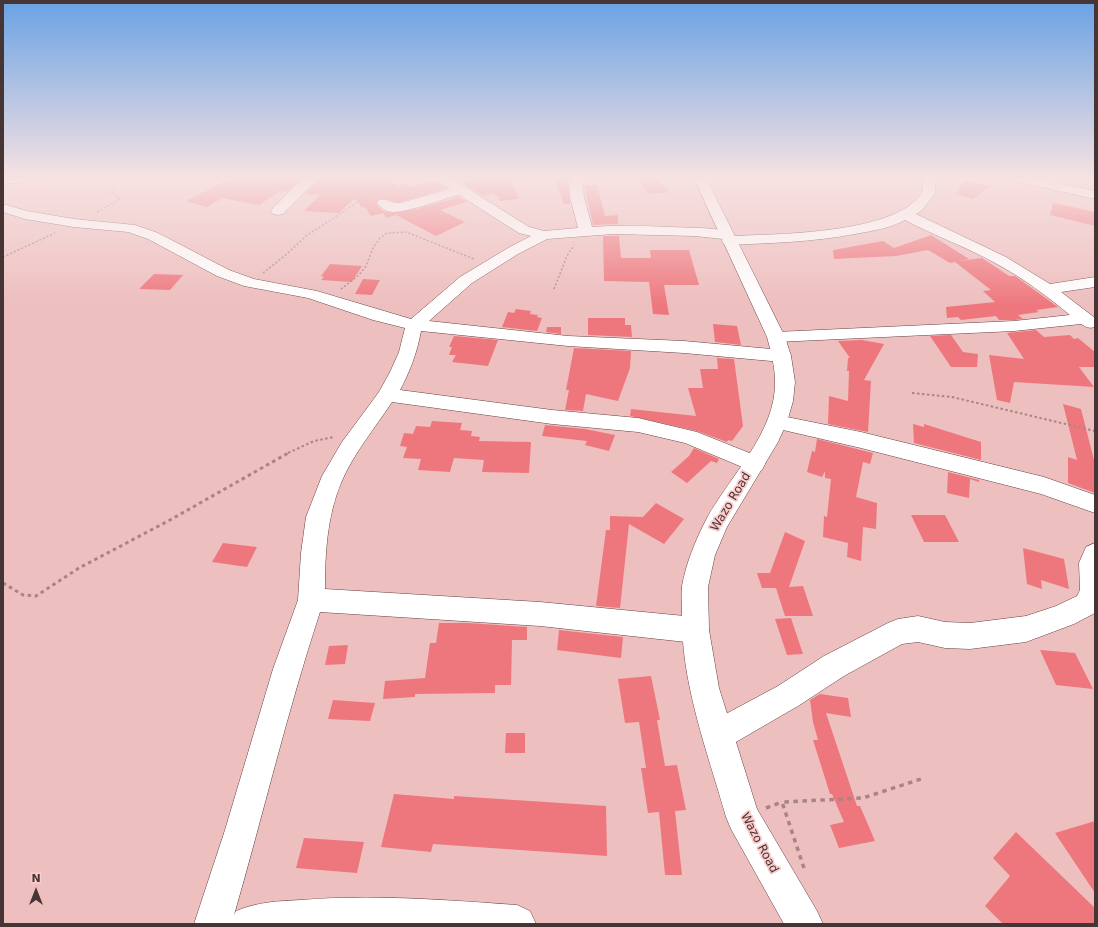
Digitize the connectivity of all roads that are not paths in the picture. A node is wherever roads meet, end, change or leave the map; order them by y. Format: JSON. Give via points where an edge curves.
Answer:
{"nodes":[{"id":1,"x":51,"y":219,"type":"edge"},
{"id":2,"x":507,"y":219,"type":"edge"},
{"id":3,"x":583,"y":219,"type":"edge"},
{"id":4,"x":719,"y":219,"type":"edge"},
{"id":5,"x":894,"y":219,"type":"edge"},
{"id":6,"x":914,"y":219,"type":"edge"},
{"id":7,"x":586,"y":231,"type":"junction"},
{"id":8,"x":544,"y":235,"type":"junction"},
{"id":9,"x":728,"y":238,"type":"junction"},
{"id":10,"x":1095,"y":282,"type":"edge"},
{"id":11,"x":1047,"y":289,"type":"junction"},
{"id":12,"x":1090,"y":322,"type":"edge"},
{"id":13,"x":414,"y":325,"type":"junction"},
{"id":14,"x":779,"y":347,"type":"junction"},
{"id":15,"x":387,"y":395,"type":"junction"},
{"id":16,"x":777,"y":422,"type":"junction"},
{"id":17,"x":754,"y":464,"type":"junction"},
{"id":18,"x":1095,"y":504,"type":"edge"},
{"id":19,"x":1095,"y":554,"type":"edge"},
{"id":20,"x":311,"y":600,"type":"junction"},
{"id":21,"x":695,"y":630,"type":"junction"},
{"id":22,"x":718,"y":734,"type":"junction"},
{"id":23,"x":213,"y":924,"type":"edge"},
{"id":24,"x":249,"y":924,"type":"edge"},
{"id":25,"x":517,"y":924,"type":"edge"},
{"id":26,"x":804,"y":924,"type":"edge"}],
"edges":[{"from":1,"to":13,"type":"street","via":[[130,228],[153,236],[224,273],[250,283],[326,298]]},
{"from":2,"to":8,"type":"street","via":[[524,230]]},
{"from":3,"to":7,"type":"street"},
{"from":4,"to":9,"type":"street","name":"Wazo Road"},
{"from":5,"to":9,"type":"street","via":[[856,230],[823,235]]},
{"from":6,"to":11,"type":"street","via":[[987,252]]},
{"from":7,"to":8,"type":"street"},
{"from":7,"to":9,"type":"street","via":[[657,231]]},
{"from":8,"to":13,"type":"street","via":[[466,280]]},
{"from":9,"to":14,"type":"street","name":"Wazo Road"},
{"from":10,"to":11,"type":"street"},
{"from":11,"to":12,"type":"street"},
{"from":12,"to":14,"type":"street","via":[[1014,326]]},
{"from":13,"to":14,"type":"street","via":[[568,341],[684,347]]},
{"from":13,"to":15,"type":"street","via":[[408,352]]},
{"from":14,"to":16,"type":"street","name":"Wazo Road","via":[[785,382]]},
{"from":15,"to":17,"type":"street","via":[[552,417],[638,425],[690,438]]},
{"from":15,"to":20,"type":"street","via":[[330,482],[318,516]]},
{"from":16,"to":17,"type":"street","name":"Wazo Road"},
{"from":16,"to":18,"type":"street","via":[[861,440],[1044,486]]},
{"from":17,"to":21,"type":"street","name":"Wazo Road","via":[[716,524],[703,555],[695,587]]},
{"from":19,"to":22,"type":"street","via":[[1092,563],[1093,592],[1086,604],[1064,615],[1026,629],[970,636],[945,635],[918,629],[898,632]]},
{"from":20,"to":21,"type":"street","via":[[540,614]]},
{"from":20,"to":23,"type":"street","via":[[287,669],[253,794]]},
{"from":21,"to":22,"type":"street","name":"Wazo Road","via":[[704,688]]},
{"from":22,"to":26,"type":"street","name":"Wazo Road","via":[[743,817]]},
{"from":24,"to":25,"type":"street","via":[[344,915],[460,919]]}]}
